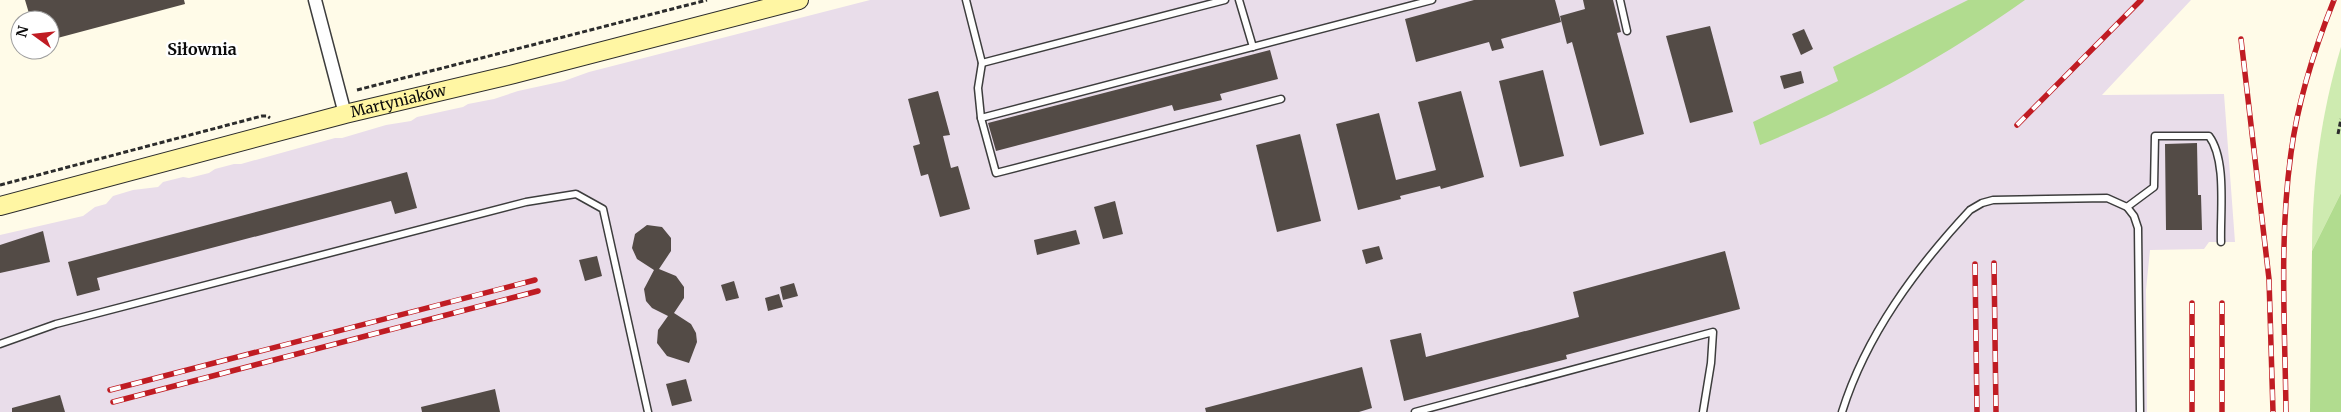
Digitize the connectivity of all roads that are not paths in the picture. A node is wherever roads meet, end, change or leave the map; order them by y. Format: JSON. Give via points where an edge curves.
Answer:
{"nodes":[{"id":1,"x":315,"y":0,"type":"edge"},
{"id":2,"x":798,"y":0,"type":"edge"},
{"id":3,"x":966,"y":0,"type":"edge"},
{"id":4,"x":1225,"y":0,"type":"edge"},
{"id":5,"x":1239,"y":0,"type":"edge"},
{"id":6,"x":1432,"y":0,"type":"edge"},
{"id":7,"x":1620,"y":0,"type":"edge"},
{"id":8,"x":1627,"y":32,"type":"dead end"},
{"id":9,"x":1252,"y":47,"type":"junction"},
{"id":10,"x":982,"y":63,"type":"junction"},
{"id":11,"x":1281,"y":99,"type":"dead end"},
{"id":12,"x":345,"y":114,"type":"junction"},
{"id":13,"x":981,"y":118,"type":"junction"},
{"id":14,"x":0,"y":206,"type":"edge"},
{"id":15,"x":2127,"y":207,"type":"junction"},
{"id":16,"x":2221,"y":242,"type":"dead end"},
{"id":17,"x":0,"y":344,"type":"edge"},
{"id":18,"x":648,"y":412,"type":"edge"},
{"id":19,"x":1415,"y":412,"type":"edge"},
{"id":20,"x":1703,"y":412,"type":"edge"},
{"id":21,"x":1842,"y":412,"type":"edge"},
{"id":22,"x":2140,"y":412,"type":"edge"}],
"edges":[{"from":1,"to":12,"type":"street"},
{"from":2,"to":12,"type":"main road","name":"Martyniaków"},
{"from":3,"to":10,"type":"lane"},
{"from":4,"to":10,"type":"lane"},
{"from":5,"to":9,"type":"lane"},
{"from":6,"to":9,"type":"lane"},
{"from":7,"to":8,"type":"lane"},
{"from":9,"to":13,"type":"lane"},
{"from":10,"to":13,"type":"lane","via":[[978,88]]},
{"from":11,"to":13,"type":"lane","via":[[996,173]]},
{"from":12,"to":14,"type":"main road","name":"Martyniaków"},
{"from":15,"to":16,"type":"lane","via":[[2154,187],[2155,136],[2209,136],[2216,145],[2220,163]]},
{"from":15,"to":21,"type":"lane","via":[[2107,198],[2012,199],[1993,200],[1970,210],[1893,307],[1859,370]]},
{"from":15,"to":22,"type":"lane","via":[[2138,228]]},
{"from":17,"to":18,"type":"lane","via":[[76,319],[526,202],[576,194],[603,209]]},
{"from":19,"to":20,"type":"lane","via":[[1713,332]]}]}
